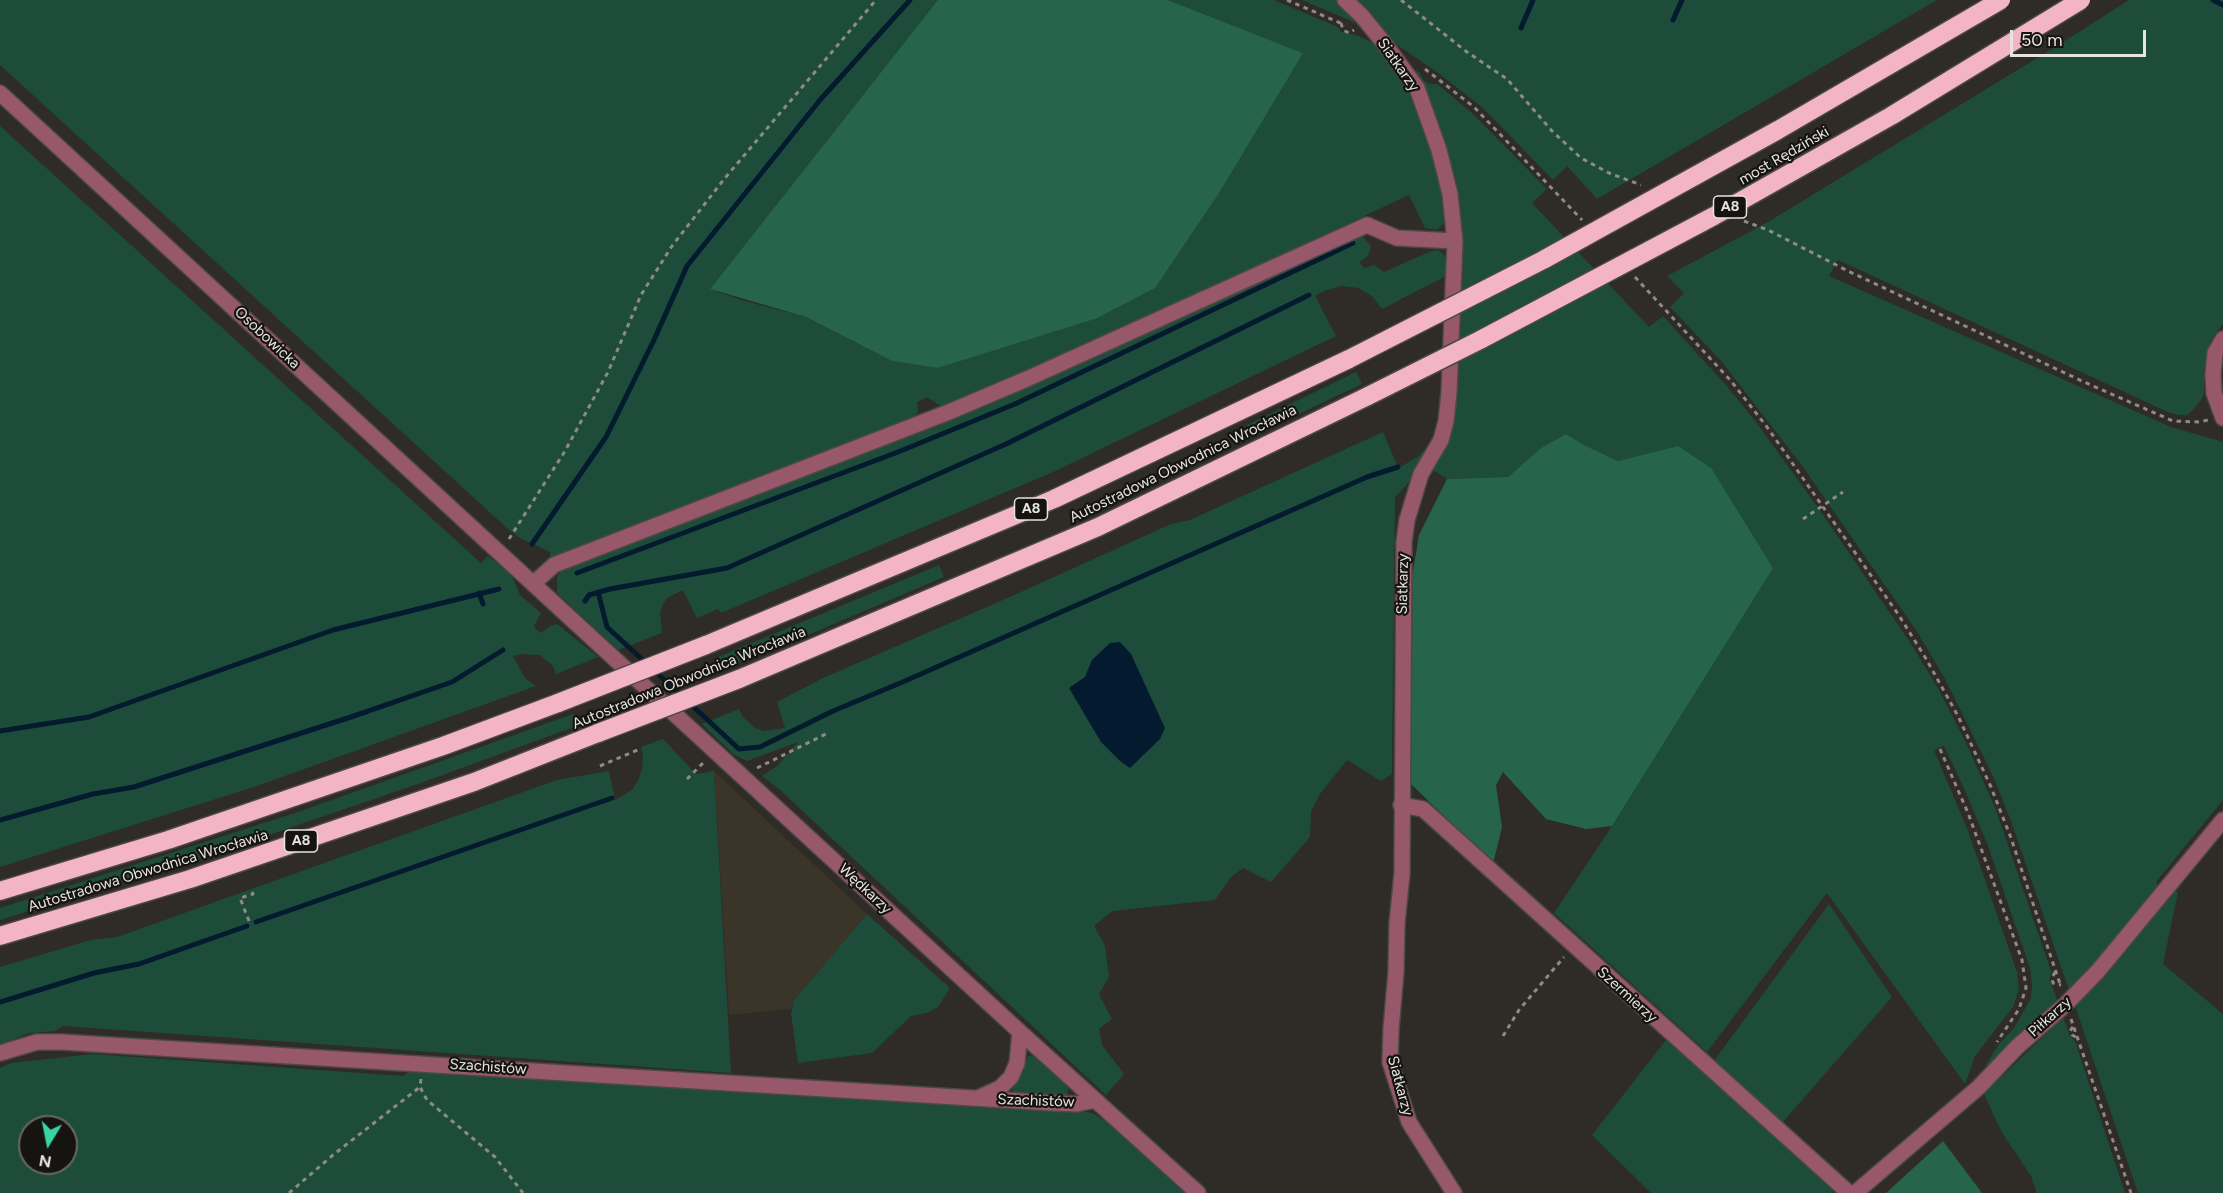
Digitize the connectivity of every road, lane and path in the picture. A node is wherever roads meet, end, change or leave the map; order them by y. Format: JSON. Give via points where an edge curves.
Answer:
{"nodes":[{"id":1,"x":876,"y":0,"type":"edge"},
{"id":2,"x":1287,"y":0,"type":"edge"},
{"id":3,"x":1345,"y":0,"type":"edge"},
{"id":4,"x":1401,"y":0,"type":"edge"},
{"id":5,"x":2001,"y":0,"type":"edge"},
{"id":6,"x":2081,"y":0,"type":"edge"},
{"id":7,"x":1356,"y":30,"type":"dead end"},
{"id":8,"x":1424,"y":68,"type":"dead end"},
{"id":9,"x":0,"y":93,"type":"edge"},
{"id":10,"x":1641,"y":184,"type":"dead end"},
{"id":11,"x":1736,"y":218,"type":"dead end"},
{"id":12,"x":1583,"y":220,"type":"dead end"},
{"id":13,"x":1455,"y":241,"type":"junction"},
{"id":14,"x":1631,"y":272,"type":"dead end"},
{"id":15,"x":2223,"y":339,"type":"edge"},
{"id":16,"x":1349,"y":358,"type":"joint"},
{"id":17,"x":1368,"y":396,"type":"joint"},
{"id":18,"x":2222,"y":417,"type":"edge"},
{"id":19,"x":1843,"y":492,"type":"dead end"},
{"id":20,"x":1823,"y":506,"type":"junction"},
{"id":21,"x":1803,"y":519,"type":"dead end"},
{"id":22,"x":500,"y":552,"type":"junction"},
{"id":23,"x":534,"y":584,"type":"junction"},
{"id":24,"x":828,"y":733,"type":"dead end"},
{"id":25,"x":640,"y":749,"type":"dead end"},
{"id":26,"x":1940,"y":749,"type":"dead end"},
{"id":27,"x":715,"y":751,"type":"junction"},
{"id":28,"x":600,"y":766,"type":"dead end"},
{"id":29,"x":687,"y":779,"type":"dead end"},
{"id":30,"x":746,"y":779,"type":"junction"},
{"id":31,"x":1401,"y":805,"type":"junction"},
{"id":32,"x":2223,"y":820,"type":"edge"},
{"id":33,"x":251,"y":890,"type":"dead end"},
{"id":34,"x":0,"y":891,"type":"edge"},
{"id":35,"x":249,"y":921,"type":"dead end"},
{"id":36,"x":0,"y":936,"type":"edge"},
{"id":37,"x":1574,"y":947,"type":"junction"},
{"id":38,"x":2066,"y":1004,"type":"junction"},
{"id":39,"x":1020,"y":1032,"type":"junction"},
{"id":40,"x":1503,"y":1036,"type":"dead end"},
{"id":41,"x":1991,"y":1050,"type":"dead end"},
{"id":42,"x":0,"y":1053,"type":"edge"},
{"id":43,"x":423,"y":1063,"type":"junction"},
{"id":44,"x":420,"y":1087,"type":"junction"},
{"id":45,"x":977,"y":1098,"type":"junction"},
{"id":46,"x":1095,"y":1100,"type":"junction"},
{"id":47,"x":289,"y":1193,"type":"edge"},
{"id":48,"x":524,"y":1193,"type":"edge"},
{"id":49,"x":1198,"y":1193,"type":"edge"},
{"id":50,"x":1454,"y":1193,"type":"edge"},
{"id":51,"x":1849,"y":1193,"type":"edge"},
{"id":52,"x":1855,"y":1193,"type":"edge"},
{"id":53,"x":2131,"y":1193,"type":"edge"}],
"edges":[{"from":1,"to":22,"type":"path","via":[[672,246],[641,295],[608,372],[565,451]]},
{"from":2,"to":7,"type":"path"},
{"from":3,"to":13,"type":"street","name":"Siatkarzy","via":[[1417,88],[1450,194]]},
{"from":4,"to":10,"type":"path","via":[[1507,79],[1581,158]]},
{"from":5,"to":16,"type":"highway","name":"most Rędziński","number":"A8","bridge":true,"via":[[1543,260]]},
{"from":6,"to":17,"type":"highway","name":"most Rędziński","number":"A8","bridge":true,"via":[[1891,116],[1714,216]]},
{"from":8,"to":12,"type":"path","via":[[1474,107]]},
{"from":9,"to":22,"type":"street","name":"Osobowicka"},
{"from":11,"to":18,"type":"path","via":[[2173,421],[2200,422]]},
{"from":13,"to":23,"type":"street","via":[[1397,238],[1367,225],[959,408],[554,566]]},
{"from":13,"to":31,"type":"street","name":"Siatkarzy","via":[[1446,421],[1442,440],[1421,474],[1404,542]]},
{"from":14,"to":20,"type":"path","via":[[1731,381]]},
{"from":15,"to":18,"type":"street","via":[[2215,353],[2213,374]]},
{"from":16,"to":34,"type":"highway","name":"Autostradowa Obwodnica Wrocławia","number":"A8","bridge":true,"via":[[1054,500],[706,645],[443,746],[168,840]]},
{"from":17,"to":36,"type":"highway","name":"Autostradowa Obwodnica Wrocławia","number":"A8","bridge":true,"via":[[1098,526],[739,679],[474,782],[190,879]]},
{"from":19,"to":20,"type":"path"},
{"from":20,"to":21,"type":"path"},
{"from":20,"to":38,"type":"path","via":[[1909,631],[1958,716],[2011,838]]},
{"from":22,"to":23,"type":"street","name":"Osobowicka"},
{"from":23,"to":27,"type":"street","name":"Wędkarzy"},
{"from":24,"to":30,"type":"path","via":[[760,766]]},
{"from":25,"to":28,"type":"path"},
{"from":26,"to":41,"type":"path","via":[[2022,960],[2026,988],[2019,1009]]},
{"from":27,"to":29,"type":"path"},
{"from":27,"to":30,"type":"street","name":"Wędkarzy"},
{"from":30,"to":39,"type":"street","name":"Wędkarzy"},
{"from":31,"to":37,"type":"street","name":"Szermierzy","via":[[1423,809]]},
{"from":31,"to":50,"type":"street","name":"Siatkarzy","via":[[1402,874],[1390,1062],[1409,1122]]},
{"from":32,"to":38,"type":"street","name":"Piłkarzy"},
{"from":33,"to":35,"type":"path","via":[[252,894],[240,898]]},
{"from":37,"to":40,"type":"path","via":[[1519,1010]]},
{"from":37,"to":51,"type":"street","name":"Szermierzy"},
{"from":38,"to":52,"type":"street","name":"Piłkarzy","via":[[1979,1087]]},
{"from":38,"to":53,"type":"path"},
{"from":39,"to":45,"type":"street","name":"Szachistów","via":[[1017,1063],[1011,1077],[1000,1088]]},
{"from":39,"to":46,"type":"street","name":"Wędkarzy"},
{"from":42,"to":43,"type":"street","name":"Szachistów","via":[[37,1042],[62,1042]]},
{"from":43,"to":44,"type":"path"},
{"from":43,"to":45,"type":"street","name":"Szachistów"},
{"from":44,"to":47,"type":"path"},
{"from":44,"to":48,"type":"path","via":[[427,1100],[495,1157]]},
{"from":45,"to":46,"type":"street","name":"Szachistów","via":[[1077,1104]]},
{"from":46,"to":49,"type":"street","name":"Wędkarzy"}]}
